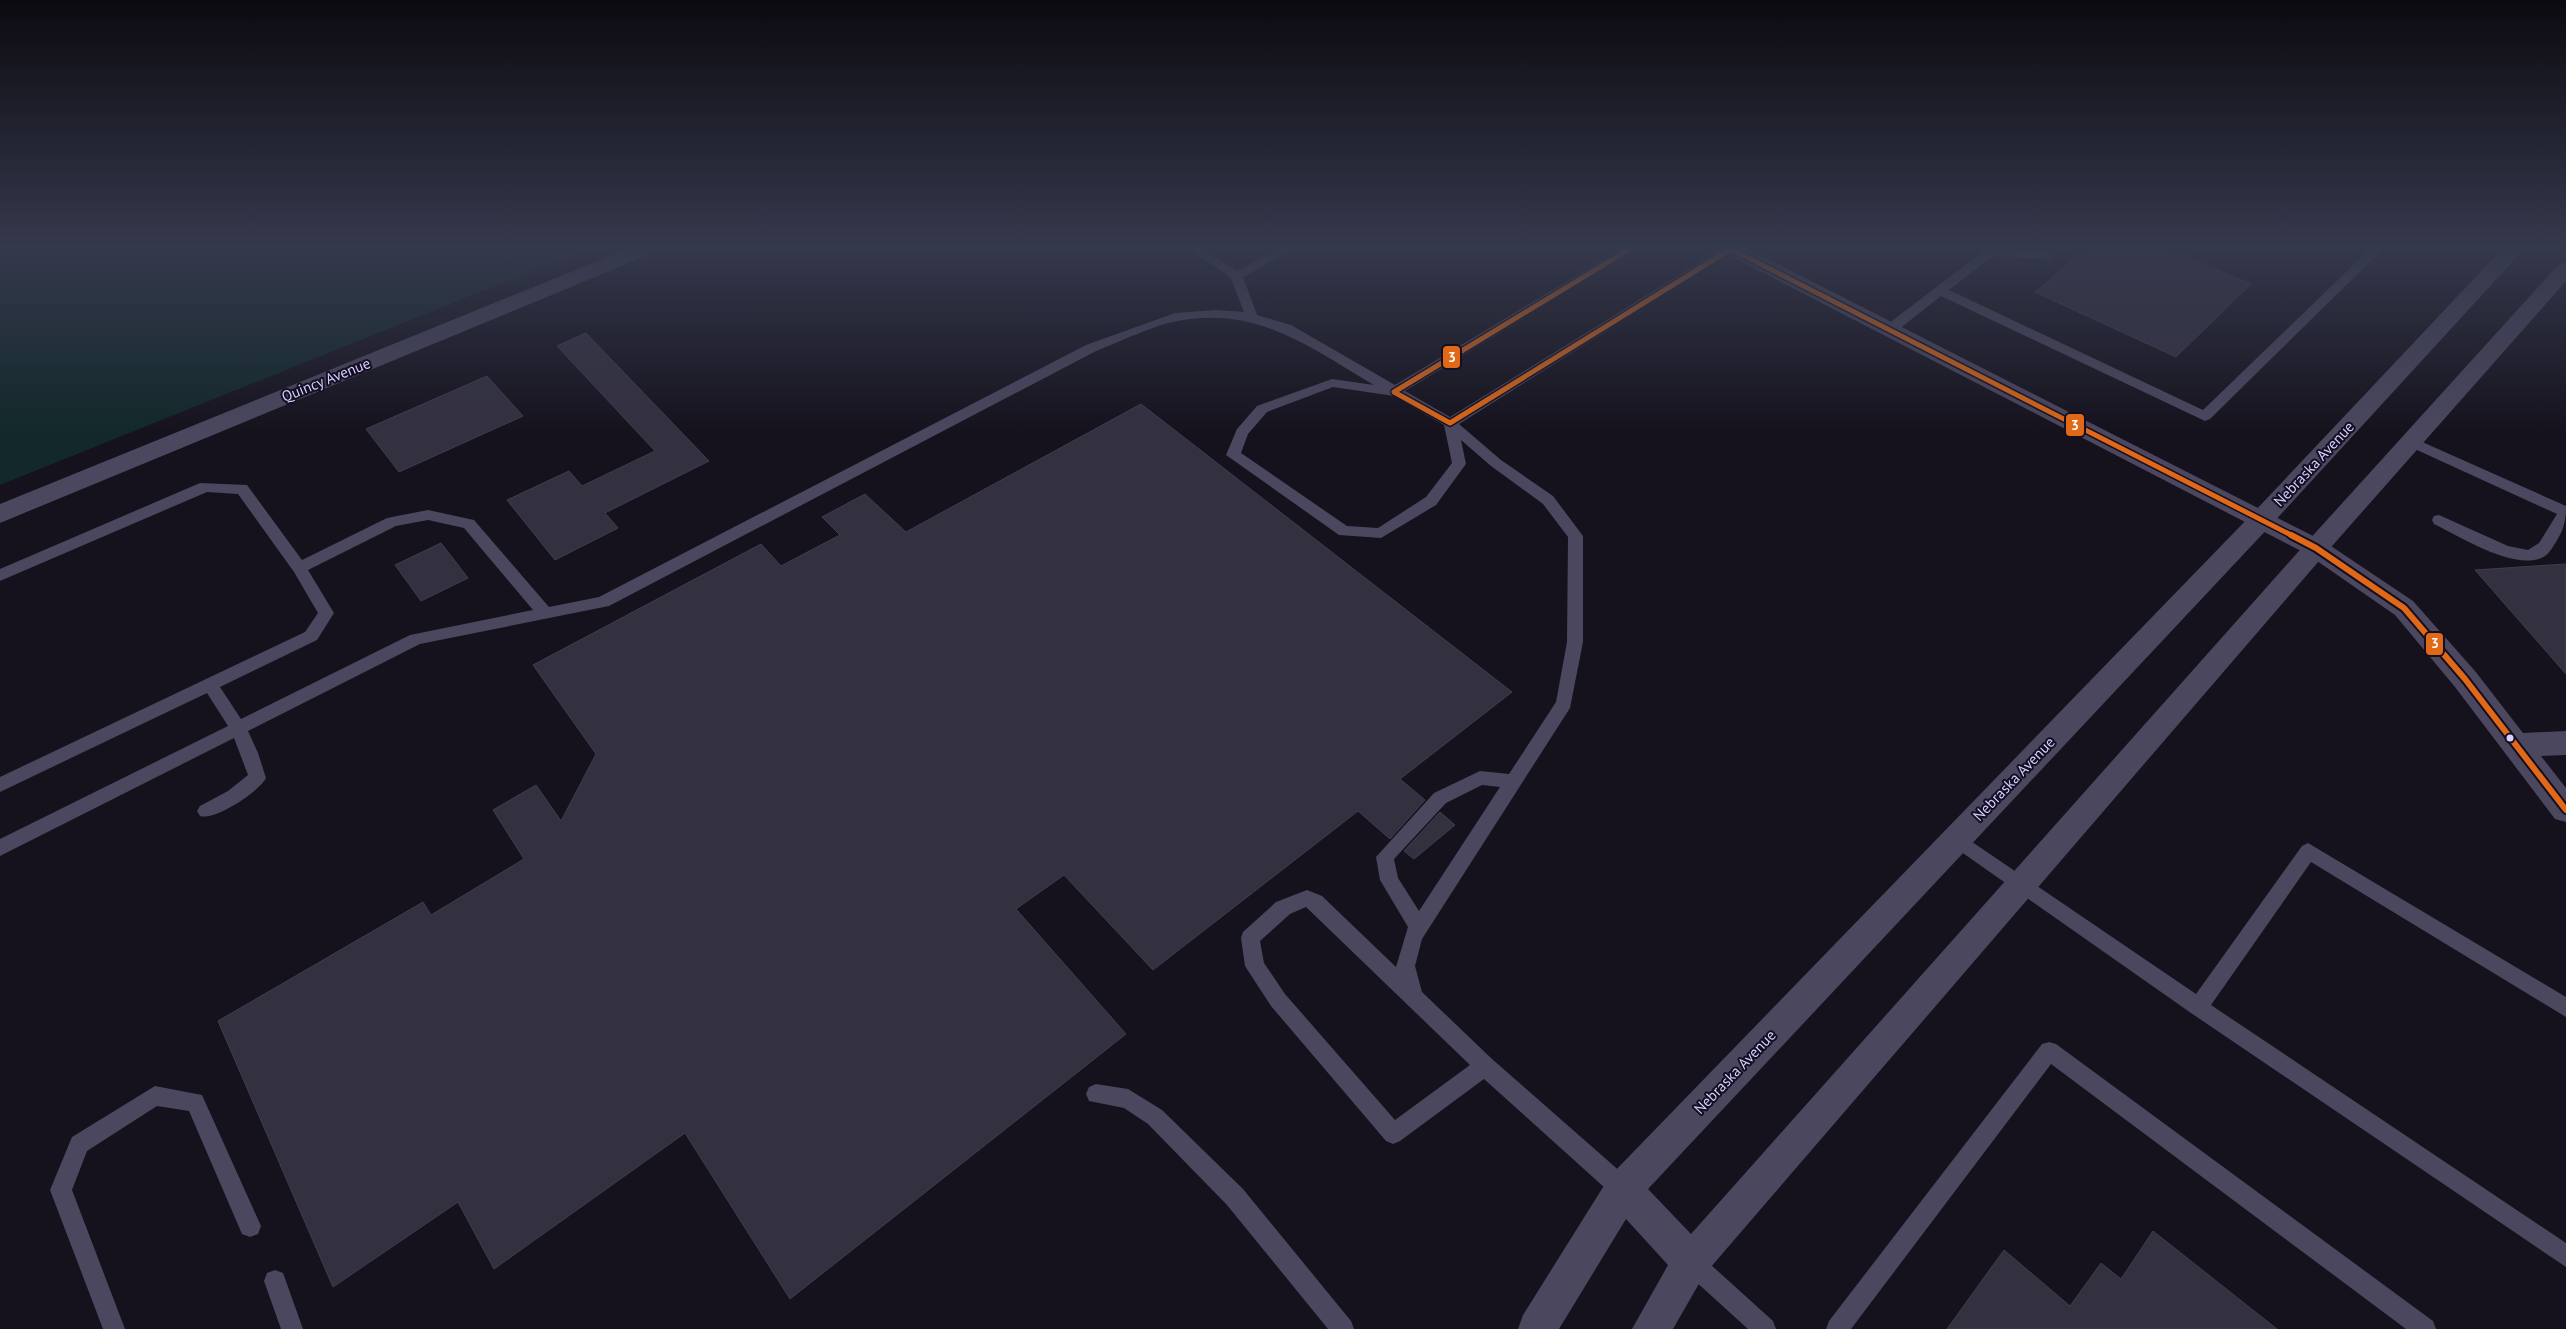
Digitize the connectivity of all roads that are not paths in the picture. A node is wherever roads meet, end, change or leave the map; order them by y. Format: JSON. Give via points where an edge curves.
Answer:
{"nodes":[{"id":1,"x":500,"y":309,"type":"edge"},
{"id":2,"x":1249,"y":309,"type":"edge"},
{"id":3,"x":1531,"y":309,"type":"edge"},
{"id":4,"x":1633,"y":309,"type":"edge"},
{"id":5,"x":1849,"y":309,"type":"edge"},
{"id":6,"x":1917,"y":309,"type":"edge"},
{"id":7,"x":1976,"y":309,"type":"edge"},
{"id":8,"x":2315,"y":309,"type":"edge"},
{"id":9,"x":2458,"y":309,"type":"edge"},
{"id":10,"x":2529,"y":309,"type":"edge"},
{"id":11,"x":1252,"y":317,"type":"junction"},
{"id":12,"x":1889,"y":330,"type":"junction"},
{"id":13,"x":1394,"y":392,"type":"junction"},
{"id":14,"x":1450,"y":423,"type":"junction"},
{"id":15,"x":2411,"y":442,"type":"junction"},
{"id":16,"x":2566,"y":512,"type":"edge"},
{"id":17,"x":0,"y":514,"type":"edge"},
{"id":18,"x":2262,"y":519,"type":"junction"},
{"id":19,"x":2439,"y":520,"type":"dead end"},
{"id":20,"x":2316,"y":548,"type":"junction"},
{"id":21,"x":299,"y":568,"type":"junction"},
{"id":22,"x":0,"y":575,"type":"edge"},
{"id":23,"x":545,"y":613,"type":"junction"},
{"id":24,"x":210,"y":685,"type":"junction"},
{"id":25,"x":238,"y":728,"type":"junction"},
{"id":26,"x":2566,"y":743,"type":"edge"},
{"id":27,"x":2517,"y":745,"type":"junction"},
{"id":28,"x":1513,"y":781,"type":"junction"},
{"id":29,"x":0,"y":785,"type":"edge"},
{"id":30,"x":2566,"y":810,"type":"edge"},
{"id":31,"x":206,"y":811,"type":"dead end"},
{"id":32,"x":1956,"y":839,"type":"junction"},
{"id":33,"x":0,"y":848,"type":"edge"},
{"id":34,"x":2022,"y":885,"type":"junction"},
{"id":35,"x":1418,"y":927,"type":"junction"},
{"id":36,"x":1414,"y":997,"type":"junction"},
{"id":37,"x":2198,"y":1007,"type":"junction"},
{"id":38,"x":2566,"y":1008,"type":"edge"},
{"id":39,"x":1485,"y":1066,"type":"junction"},
{"id":40,"x":1096,"y":1094,"type":"dead end"},
{"id":41,"x":1623,"y":1189,"type":"junction"},
{"id":42,"x":250,"y":1226,"type":"dead end"},
{"id":43,"x":2566,"y":1256,"type":"edge"},
{"id":44,"x":1691,"y":1262,"type":"junction"},
{"id":45,"x":275,"y":1281,"type":"dead end"},
{"id":46,"x":114,"y":1329,"type":"edge"},
{"id":47,"x":292,"y":1329,"type":"edge"},
{"id":48,"x":1343,"y":1329,"type":"edge"},
{"id":49,"x":1537,"y":1329,"type":"edge"},
{"id":50,"x":1651,"y":1329,"type":"edge"},
{"id":51,"x":1765,"y":1329,"type":"edge"},
{"id":52,"x":1837,"y":1329,"type":"edge"},
{"id":53,"x":2425,"y":1329,"type":"edge"}],
"edges":[{"from":1,"to":17,"type":"street","name":"Quincy Avenue"},
{"from":2,"to":11,"type":"lane"},
{"from":3,"to":13,"type":"lane"},
{"from":4,"to":14,"type":"lane"},
{"from":5,"to":12,"type":"street"},
{"from":6,"to":12,"type":"lane"},
{"from":7,"to":8,"type":"lane","via":[[2205,416]]},
{"from":9,"to":18,"type":"street","name":"Nebraska Avenue"},
{"from":10,"to":15,"type":"street"},
{"from":11,"to":13,"type":"lane","via":[[1286,328]]},
{"from":11,"to":23,"type":"lane","via":[[1216,314],[1175,317],[1091,348],[603,602]]},
{"from":12,"to":18,"type":"street"},
{"from":13,"to":14,"type":"lane"},
{"from":13,"to":14,"type":"lane","via":[[1332,383],[1294,395],[1262,409],[1242,432],[1233,455],[1344,531],[1381,533],[1431,501],[1459,464]]},
{"from":14,"to":28,"type":"lane","via":[[1496,463],[1548,500],[1576,536],[1575,642],[1564,703]]},
{"from":15,"to":16,"type":"lane"},
{"from":15,"to":20,"type":"street"},
{"from":16,"to":19,"type":"lane","via":[[2540,552],[2530,556],[2511,554]]},
{"from":18,"to":20,"type":"street"},
{"from":18,"to":32,"type":"street","name":"Nebraska Avenue"},
{"from":20,"to":27,"type":"street","via":[[2404,608]]},
{"from":20,"to":34,"type":"street"},
{"from":21,"to":22,"type":"lane","via":[[242,489],[205,487]]},
{"from":21,"to":23,"type":"lane","via":[[392,522],[428,514],[469,524]]},
{"from":21,"to":24,"type":"lane","via":[[326,613],[310,636]]},
{"from":23,"to":25,"type":"lane","via":[[416,639]]},
{"from":24,"to":25,"type":"lane"},
{"from":24,"to":29,"type":"lane"},
{"from":25,"to":31,"type":"lane","via":[[253,758],[257,778],[234,796]]},
{"from":25,"to":33,"type":"lane"},
{"from":26,"to":27,"type":"street"},
{"from":27,"to":30,"type":"street"},
{"from":28,"to":35,"type":"lane"},
{"from":28,"to":35,"type":"lane","via":[[1480,778],[1440,798],[1385,857],[1389,880]]},
{"from":32,"to":34,"type":"lane"},
{"from":32,"to":41,"type":"street","name":"Nebraska Avenue"},
{"from":34,"to":37,"type":"lane"},
{"from":34,"to":44,"type":"street"},
{"from":35,"to":36,"type":"lane","via":[[1405,966]]},
{"from":36,"to":39,"type":"lane"},
{"from":36,"to":39,"type":"lane","via":[[1307,898],[1283,908],[1250,938],[1255,966],[1278,1000],[1393,1134]]},
{"from":37,"to":38,"type":"lane","via":[[2308,851]]},
{"from":37,"to":43,"type":"lane"},
{"from":39,"to":41,"type":"lane"},
{"from":40,"to":48,"type":"lane","via":[[1128,1099],[1155,1117],[1235,1197]]},
{"from":41,"to":44,"type":"street"},
{"from":41,"to":49,"type":"street","name":"Nebraska Avenue"},
{"from":42,"to":46,"type":"lane","via":[[195,1102],[155,1096],[79,1144],[61,1190]]},
{"from":44,"to":50,"type":"street"},
{"from":44,"to":51,"type":"lane"},
{"from":45,"to":47,"type":"lane"},
{"from":52,"to":53,"type":"lane","via":[[2049,1051]]}]}
